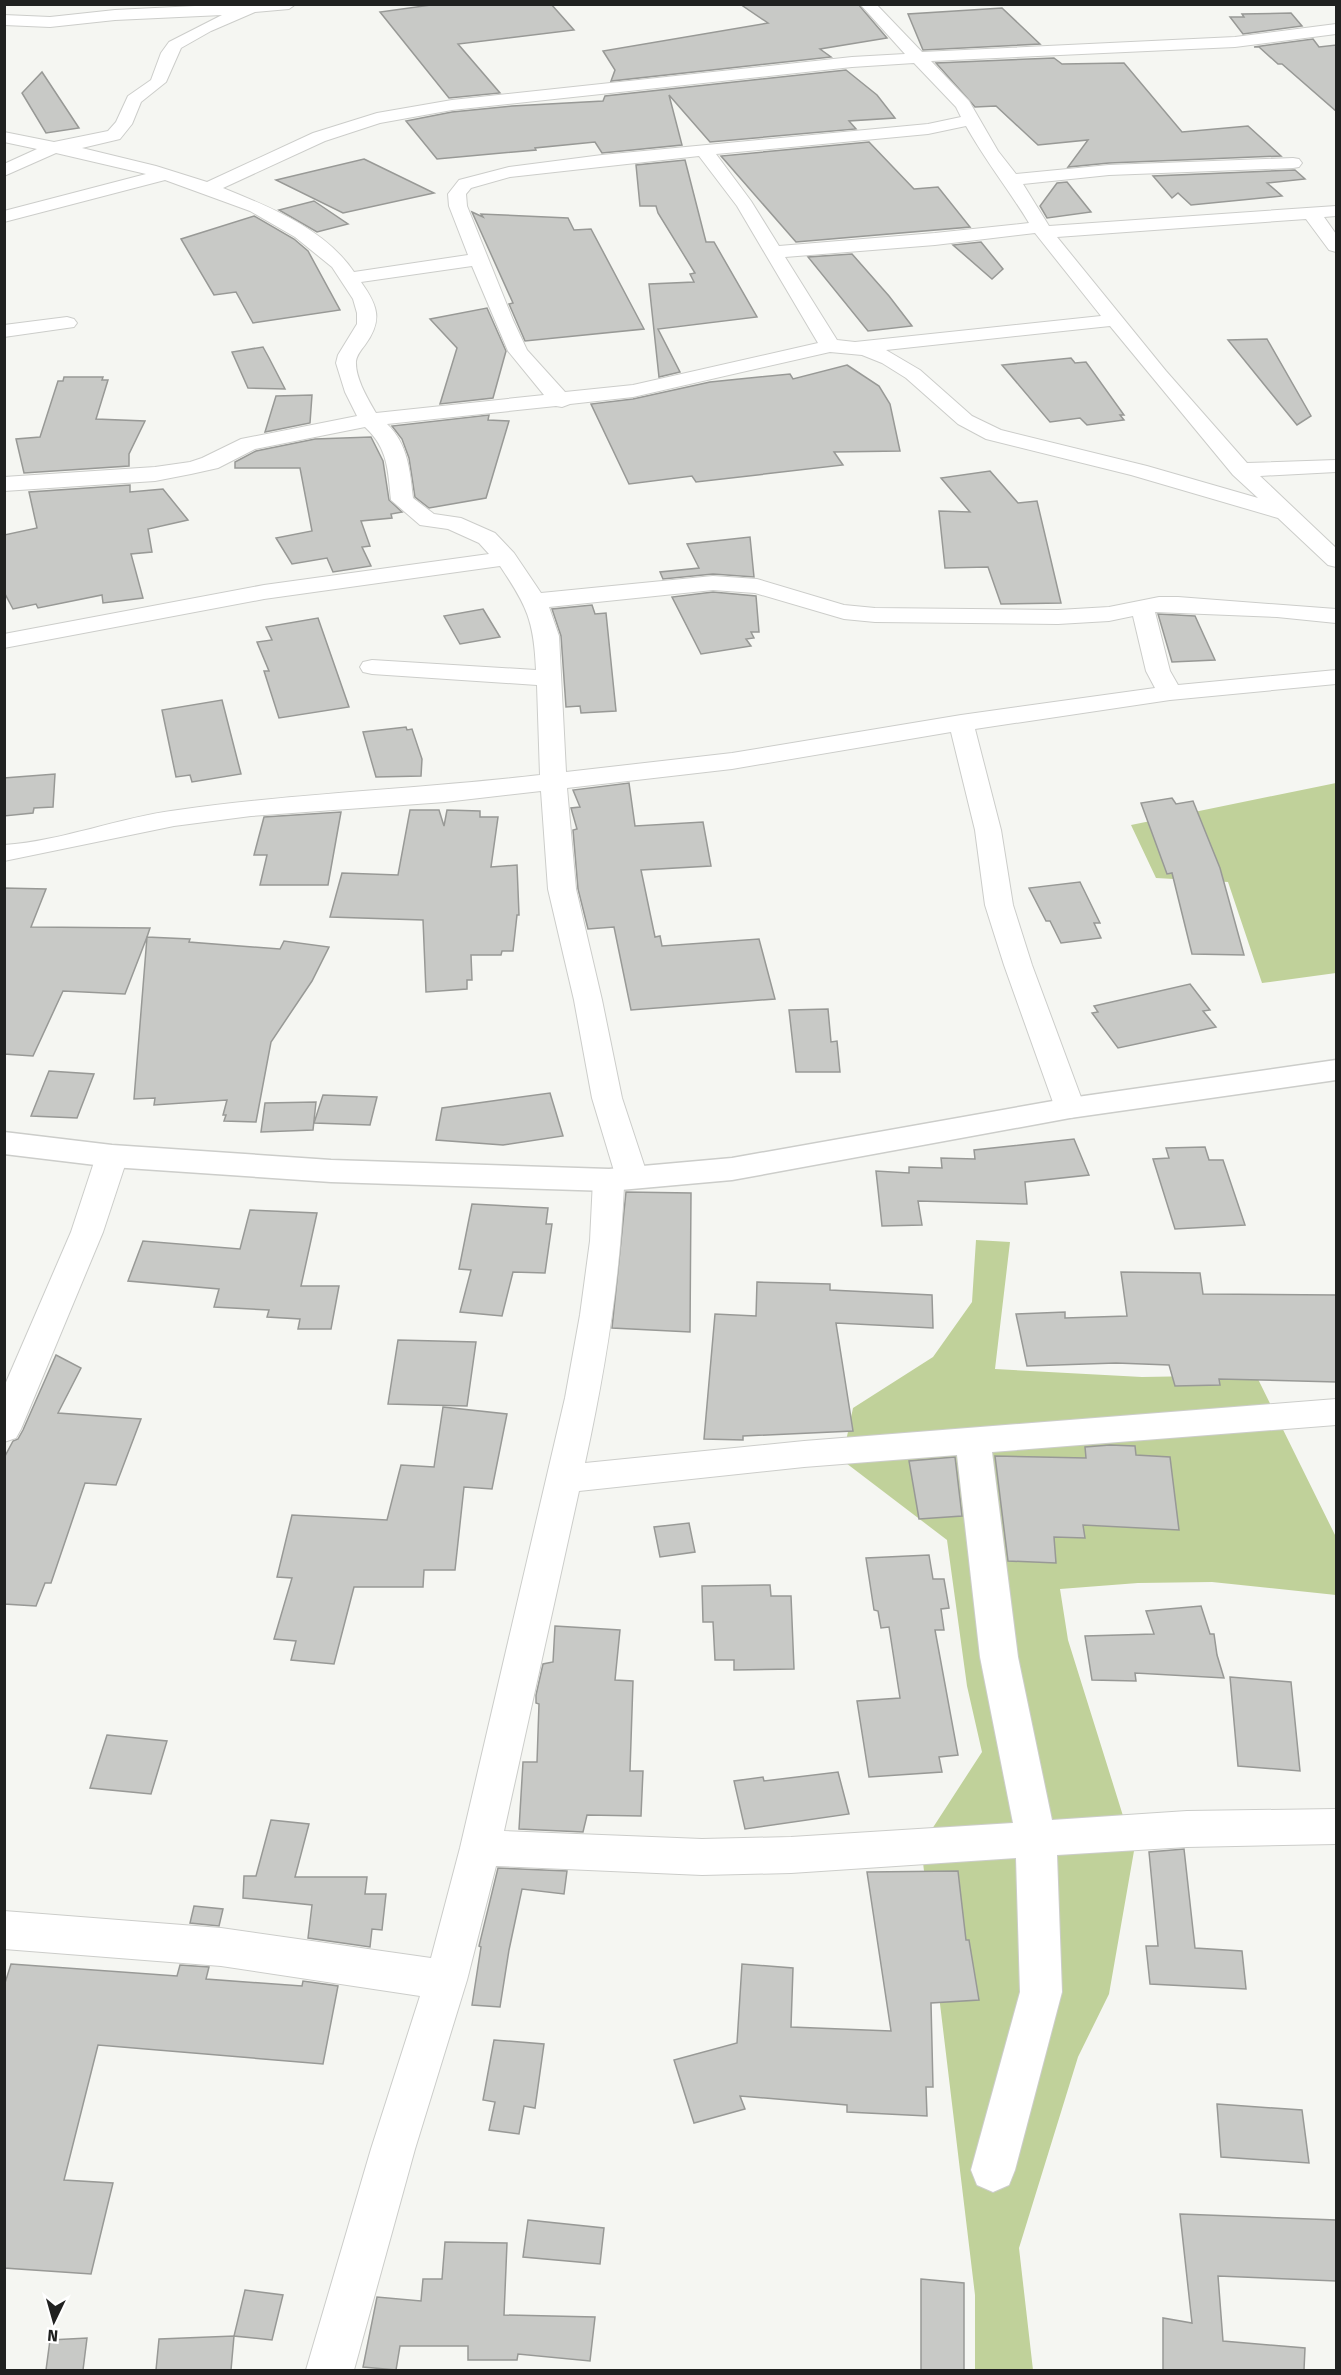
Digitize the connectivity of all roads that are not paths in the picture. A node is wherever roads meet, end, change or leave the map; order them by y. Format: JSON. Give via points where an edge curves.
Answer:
{"nodes":[{"id":1,"x":289,"y":4,"type":"edge"},
{"id":2,"x":867,"y":4,"type":"edge"},
{"id":3,"x":251,"y":8,"type":"junction"},
{"id":4,"x":149,"y":9,"type":"edge"},
{"id":5,"x":4,"y":20,"type":"edge"},
{"id":6,"x":1336,"y":29,"type":"edge"},
{"id":7,"x":916,"y":56,"type":"junction"},
{"id":8,"x":972,"y":120,"type":"junction"},
{"id":9,"x":928,"y":129,"type":"junction"},
{"id":10,"x":4,"y":137,"type":"edge"},
{"id":11,"x":981,"y":138,"type":"junction"},
{"id":12,"x":55,"y":147,"type":"junction"},
{"id":13,"x":705,"y":152,"type":"junction"},
{"id":14,"x":4,"y":157,"type":"edge"},
{"id":15,"x":1293,"y":163,"type":"dead end"},
{"id":16,"x":4,"y":171,"type":"edge"},
{"id":17,"x":164,"y":175,"type":"junction"},
{"id":18,"x":1011,"y":180,"type":"junction"},
{"id":19,"x":209,"y":188,"type":"junction"},
{"id":20,"x":1336,"y":211,"type":"edge"},
{"id":21,"x":1311,"y":213,"type":"junction"},
{"id":22,"x":4,"y":217,"type":"edge"},
{"id":23,"x":1042,"y":229,"type":"junction"},
{"id":24,"x":1336,"y":246,"type":"edge"},
{"id":25,"x":772,"y":252,"type":"junction"},
{"id":26,"x":480,"y":259,"type":"junction"},
{"id":27,"x":352,"y":278,"type":"junction"},
{"id":28,"x":1114,"y":320,"type":"junction"},
{"id":29,"x":67,"y":322,"type":"dead end"},
{"id":30,"x":4,"y":331,"type":"edge"},
{"id":31,"x":830,"y":346,"type":"junction"},
{"id":32,"x":855,"y":347,"type":"junction"},
{"id":33,"x":562,"y":401,"type":"junction"},
{"id":34,"x":370,"y":420,"type":"junction"},
{"id":35,"x":1336,"y":466,"type":"edge"},
{"id":36,"x":1241,"y":470,"type":"junction"},
{"id":37,"x":4,"y":484,"type":"edge"},
{"id":38,"x":1283,"y":512,"type":"junction"},
{"id":39,"x":506,"y":558,"type":"junction"},
{"id":40,"x":1336,"y":560,"type":"edge"},
{"id":41,"x":535,"y":601,"type":"junction"},
{"id":42,"x":1142,"y":607,"type":"junction"},
{"id":43,"x":1336,"y":616,"type":"edge"},
{"id":44,"x":4,"y":641,"type":"edge"},
{"id":45,"x":372,"y":667,"type":"dead end"},
{"id":46,"x":1336,"y":677,"type":"edge"},
{"id":47,"x":548,"y":678,"type":"junction"},
{"id":48,"x":1170,"y":693,"type":"junction"},
{"id":49,"x":961,"y":723,"type":"junction"},
{"id":50,"x":553,"y":780,"type":"junction"},
{"id":51,"x":4,"y":853,"type":"edge"},
{"id":52,"x":1335,"y":1073,"type":"edge"},
{"id":53,"x":1070,"y":1108,"type":"junction"},
{"id":54,"x":4,"y":1143,"type":"edge"},
{"id":55,"x":112,"y":1156,"type":"junction"},
{"id":56,"x":620,"y":1178,"type":"junction"},
{"id":57,"x":1336,"y":1412,"type":"edge"},
{"id":58,"x":4,"y":1429,"type":"edge"},
{"id":59,"x":973,"y":1441,"type":"junction"},
{"id":60,"x":562,"y":1479,"type":"junction"},
{"id":61,"x":1336,"y":1827,"type":"edge"},
{"id":62,"x":1036,"y":1839,"type":"junction"},
{"id":63,"x":480,"y":1848,"type":"junction"},
{"id":64,"x":4,"y":1930,"type":"edge"},
{"id":65,"x":446,"y":1980,"type":"junction"},
{"id":66,"x":993,"y":2170,"type":"dead end"},
{"id":67,"x":330,"y":2370,"type":"edge"}],
"edges":[{"from":1,"to":3,"type":"street"},
{"from":2,"to":7,"type":"street"},
{"from":3,"to":4,"type":"street"},
{"from":3,"to":12,"type":"street","via":[[175,45],[158,82],[134,100],[124,124],[114,135]]},
{"from":4,"to":5,"type":"street","via":[[51,22]]},
{"from":6,"to":7,"type":"street","via":[[1234,42]]},
{"from":7,"to":8,"type":"street","via":[[943,82]]},
{"from":7,"to":19,"type":"street","via":[[464,104],[377,118],[319,137]]},
{"from":8,"to":9,"type":"street"},
{"from":8,"to":11,"type":"street"},
{"from":9,"to":11,"type":"street"},
{"from":9,"to":13,"type":"street"},
{"from":10,"to":12,"type":"street"},
{"from":11,"to":18,"type":"street"},
{"from":12,"to":14,"type":"street"},
{"from":12,"to":16,"type":"street"},
{"from":12,"to":17,"type":"street"},
{"from":13,"to":25,"type":"street","via":[[745,205]]},
{"from":13,"to":26,"type":"street","via":[[509,172],[465,184],[457,194],[458,207]]},
{"from":15,"to":18,"type":"street","via":[[1121,169]]},
{"from":17,"to":19,"type":"street"},
{"from":17,"to":22,"type":"street"},
{"from":18,"to":23,"type":"street"},
{"from":19,"to":27,"type":"street","via":[[270,214],[296,230]]},
{"from":20,"to":21,"type":"street"},
{"from":21,"to":23,"type":"street"},
{"from":21,"to":24,"type":"street"},
{"from":23,"to":25,"type":"street"},
{"from":23,"to":28,"type":"street"},
{"from":25,"to":31,"type":"street"},
{"from":26,"to":27,"type":"street"},
{"from":26,"to":33,"type":"street","via":[[518,351]]},
{"from":27,"to":34,"type":"street","via":[[369,319],[345,362]]},
{"from":28,"to":32,"type":"street"},
{"from":28,"to":36,"type":"street"},
{"from":29,"to":30,"type":"street"},
{"from":31,"to":32,"type":"street"},
{"from":31,"to":33,"type":"street","via":[[633,391]]},
{"from":32,"to":38,"type":"street","via":[[889,356],[909,369],[964,420],[987,431]]},
{"from":33,"to":34,"type":"street"},
{"from":34,"to":37,"type":"street","via":[[249,444],[191,468]]},
{"from":34,"to":39,"type":"street","via":[[388,437],[397,463],[402,500],[428,520],[453,523],[487,538]]},
{"from":35,"to":36,"type":"street"},
{"from":36,"to":38,"type":"street"},
{"from":38,"to":40,"type":"street"},
{"from":39,"to":41,"type":"street"},
{"from":39,"to":44,"type":"street","via":[[264,592]]},
{"from":41,"to":42,"type":"street","via":[[738,583],[844,612],[875,615],[1058,617],[1109,614]]},
{"from":41,"to":47,"type":"street","via":[[548,636]]},
{"from":42,"to":43,"type":"street","via":[[1199,604]]},
{"from":42,"to":48,"type":"street","via":[[1158,671]]},
{"from":45,"to":47,"type":"street"},
{"from":46,"to":48,"type":"street"},
{"from":47,"to":50,"type":"street"},
{"from":48,"to":49,"type":"street"},
{"from":49,"to":50,"type":"street","via":[[732,761]]},
{"from":49,"to":53,"type":"street","via":[[988,830],[999,906]]},
{"from":50,"to":51,"type":"street","via":[[446,794],[251,808],[174,818]]},
{"from":50,"to":56,"type":"street","via":[[562,889],[588,1000]]},
{"from":52,"to":53,"type":"street"},
{"from":53,"to":56,"type":"street","via":[[732,1169]]},
{"from":54,"to":55,"type":"street"},
{"from":55,"to":56,"type":"street","via":[[332,1171]]},
{"from":55,"to":58,"type":"street","via":[[87,1232]]},
{"from":56,"to":60,"type":"street","via":[[606,1241],[582,1398]]},
{"from":57,"to":59,"type":"street"},
{"from":59,"to":60,"type":"street"},
{"from":59,"to":62,"type":"street","via":[[999,1657]]},
{"from":60,"to":63,"type":"street"},
{"from":61,"to":62,"type":"street","via":[[1187,1829]]},
{"from":62,"to":63,"type":"street","via":[[724,1857]]},
{"from":62,"to":66,"type":"street","via":[[1041,1992]]},
{"from":63,"to":65,"type":"street"},
{"from":64,"to":65,"type":"street","via":[[221,1947]]},
{"from":65,"to":67,"type":"street"}]}
